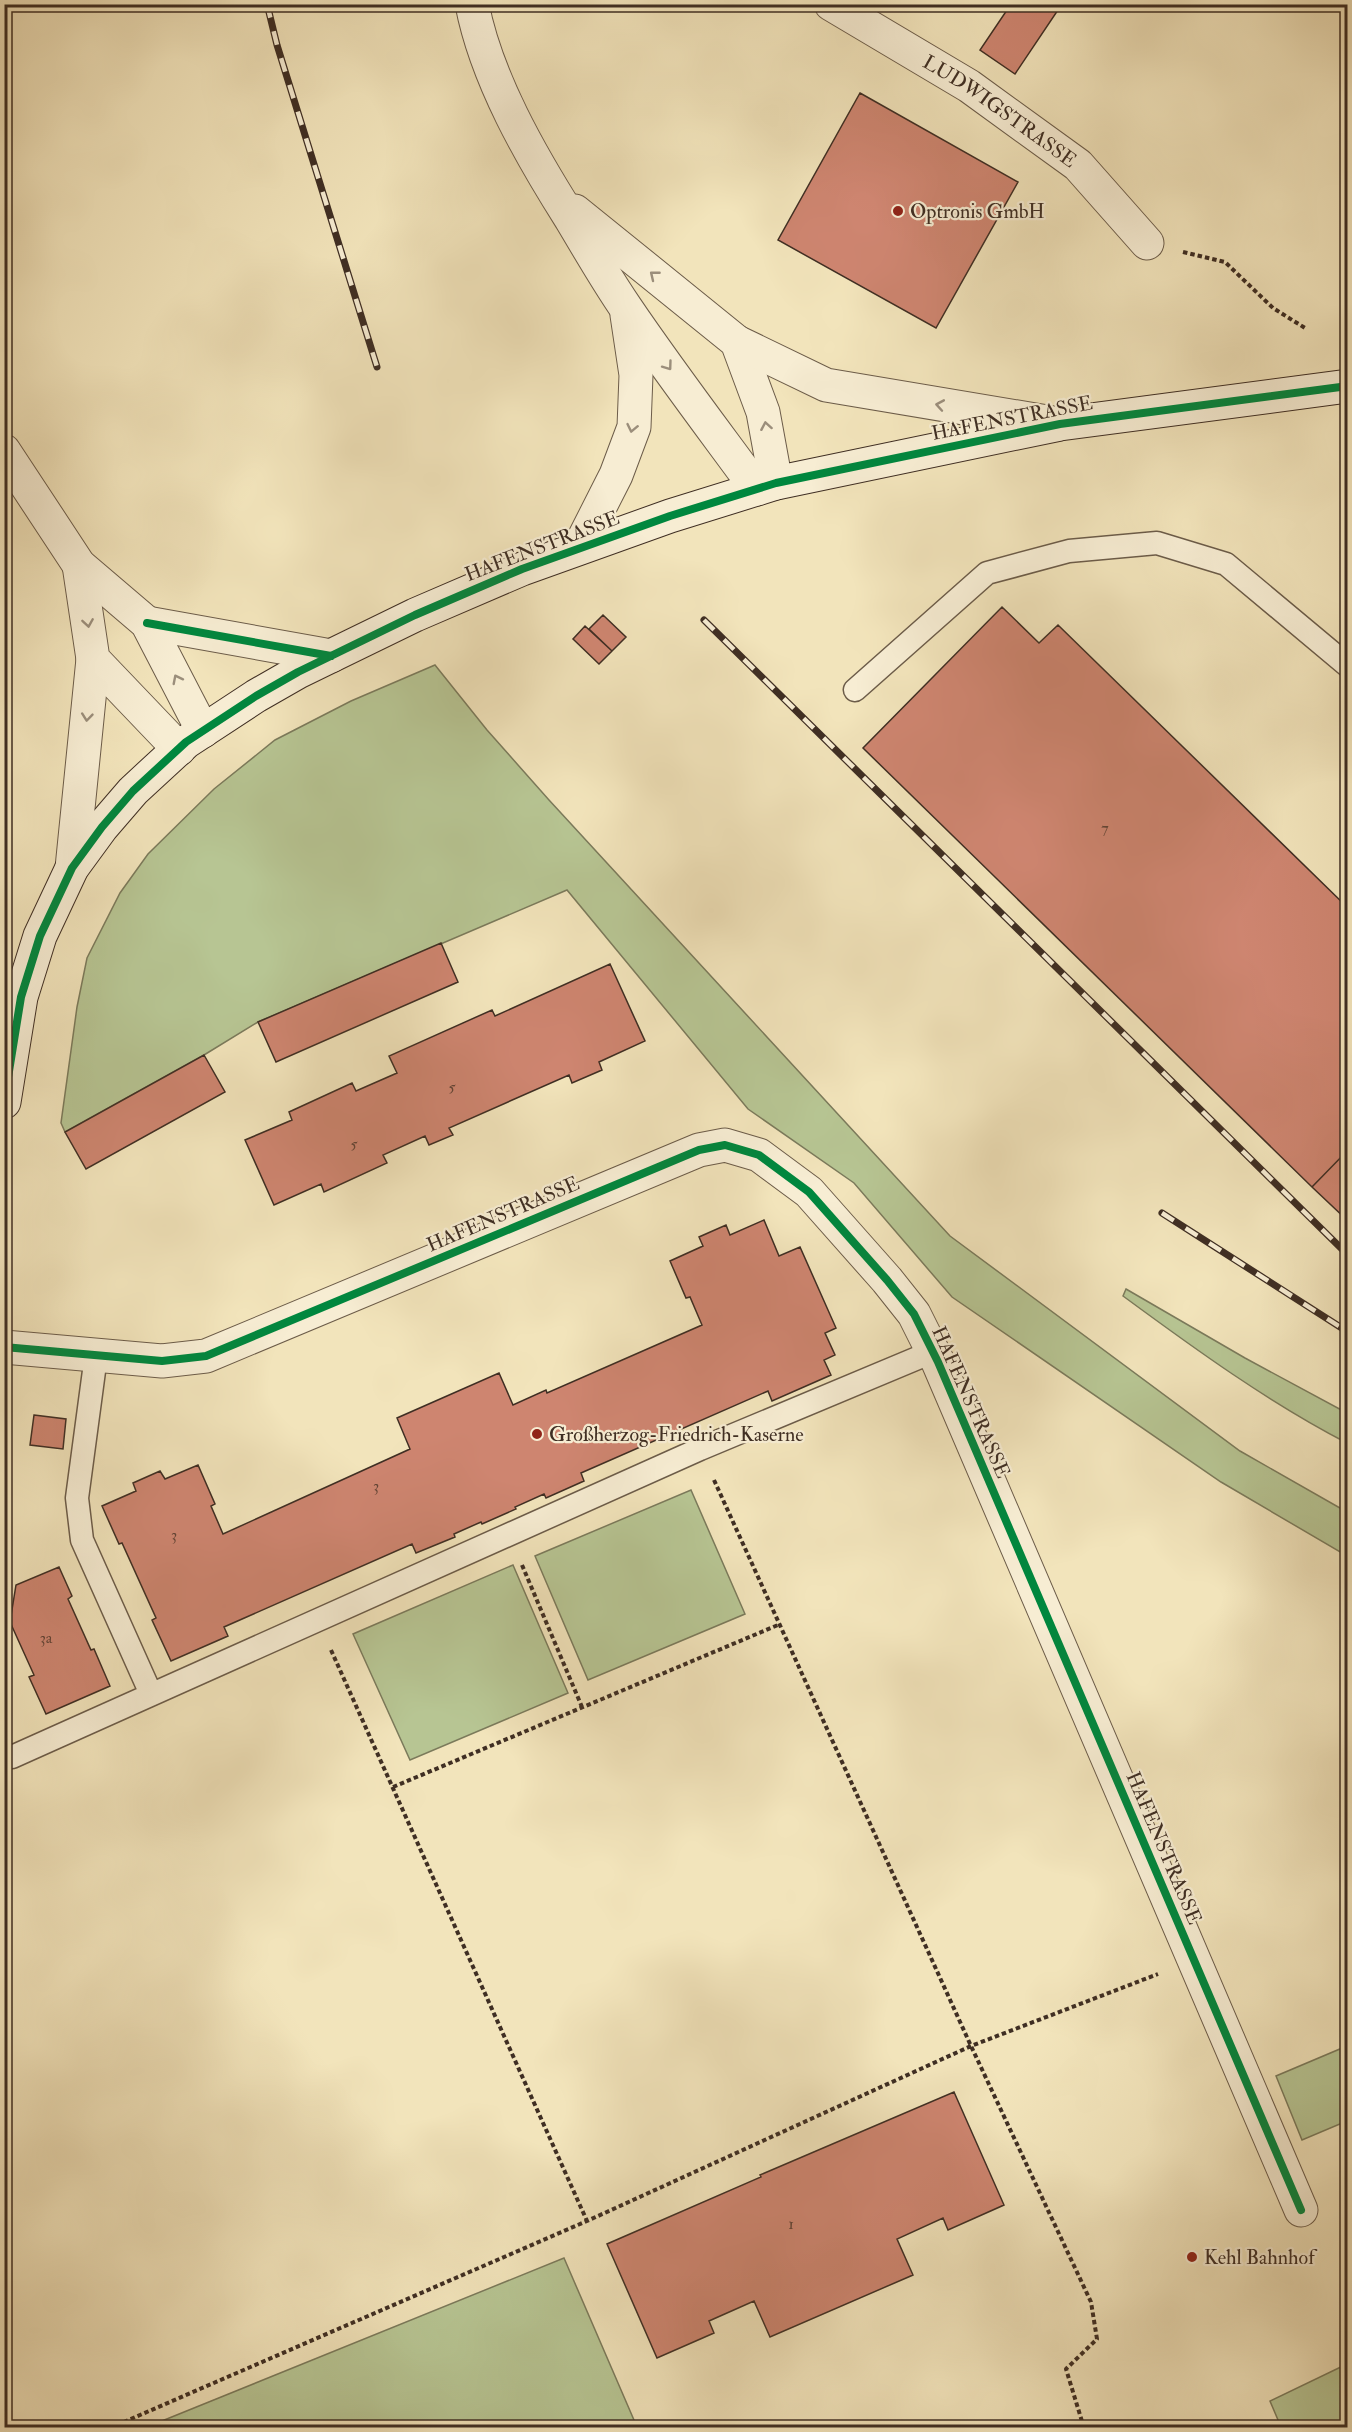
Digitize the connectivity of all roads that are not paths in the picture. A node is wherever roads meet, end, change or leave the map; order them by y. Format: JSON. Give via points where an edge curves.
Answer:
{"nodes":[{"id":1,"x":472,"y":4,"type":"edge"},
{"id":2,"x":831,"y":4,"type":"edge"},
{"id":3,"x":555,"y":194,"type":"junction"},
{"id":4,"x":1147,"y":243,"type":"road end"},
{"id":5,"x":626,"y":308,"type":"junction"},
{"id":6,"x":736,"y":342,"type":"junction"},
{"id":7,"x":1347,"y":386,"type":"edge"},
{"id":8,"x":1060,"y":424,"type":"junction"},
{"id":9,"x":4,"y":451,"type":"edge"},
{"id":10,"x":766,"y":486,"type":"junction"},
{"id":11,"x":579,"y":548,"type":"junction"},
{"id":12,"x":79,"y":566,"type":"junction"},
{"id":13,"x":147,"y":623,"type":"junction"},
{"id":14,"x":331,"y":656,"type":"junction"},
{"id":15,"x":93,"y":659,"type":"junction"},
{"id":16,"x":1347,"y":666,"type":"edge"},
{"id":17,"x":855,"y":690,"type":"dead end"},
{"id":18,"x":191,"y":740,"type":"junction"},
{"id":19,"x":72,"y":868,"type":"junction"},
{"id":20,"x":4,"y":1102,"type":"edge"},
{"id":21,"x":4,"y":1347,"type":"edge"},
{"id":22,"x":932,"y":1352,"type":"junction"},
{"id":23,"x":96,"y":1356,"type":"junction"},
{"id":24,"x":151,"y":1694,"type":"junction"},
{"id":25,"x":4,"y":1757,"type":"edge"},
{"id":26,"x":1302,"y":2210,"type":"dead end"}],
"edges":[{"from":1,"to":3,"type":"street","name":"HAFENSTRASSE","via":[[493,69],[522,137]]},
{"from":2,"to":4,"type":"street","name":"LUDWIGSTRASSE","via":[[969,86],[1078,165]]},
{"from":3,"to":5,"type":"street","name":"HAFENSTRASSE"},
{"from":6,"to":3,"type":"street","name":"HAFENSTRASSE","one_way":true},
{"from":5,"to":10,"type":"street","name":"HAFENSTRASSE","one_way":true},
{"from":5,"to":11,"type":"street","name":"HAFENSTRASSE","one_way":true,"via":[[636,375],[634,428],[616,475]]},
{"from":8,"to":6,"type":"street","name":"HAFENSTRASSE","one_way":true,"via":[[826,385]]},
{"from":10,"to":6,"type":"street","name":"HAFENSTRASSE","one_way":true,"via":[[763,412]]},
{"from":7,"to":8,"type":"street","name":"HAFENSTRASSE"},
{"from":8,"to":10,"type":"street","name":"HAFENSTRASSE"},
{"from":9,"to":12,"type":"street"},
{"from":10,"to":11,"type":"street","name":"HAFENSTRASSE"},
{"from":11,"to":14,"type":"street","name":"HAFENSTRASSE","via":[[462,594]]},
{"from":12,"to":13,"type":"street"},
{"from":12,"to":15,"type":"street","one_way":true},
{"from":13,"to":14,"type":"street"},
{"from":18,"to":13,"type":"street","one_way":true},
{"from":14,"to":18,"type":"street","name":"HAFENSTRASSE","via":[[256,696]]},
{"from":15,"to":18,"type":"street"},
{"from":15,"to":19,"type":"street","one_way":true},
{"from":16,"to":17,"type":"lane","via":[[1226,564],[1157,543],[1069,551],[987,573]]},
{"from":18,"to":19,"type":"street","name":"HAFENSTRASSE","via":[[133,791]]},
{"from":19,"to":20,"type":"street","name":"HAFENSTRASSE","via":[[40,936],[21,997]]},
{"from":21,"to":23,"type":"street","name":"HAFENSTRASSE"},
{"from":22,"to":23,"type":"street","name":"HAFENSTRASSE","via":[[914,1314],[809,1192],[759,1155],[725,1145],[699,1150],[206,1356],[162,1361]]},
{"from":22,"to":24,"type":"lane","via":[[700,1449]]},
{"from":22,"to":26,"type":"street","name":"HAFENSTRASSE"},
{"from":23,"to":24,"type":"lane","via":[[77,1498],[82,1540]]},
{"from":24,"to":25,"type":"lane","via":[[12,1757]]}]}
